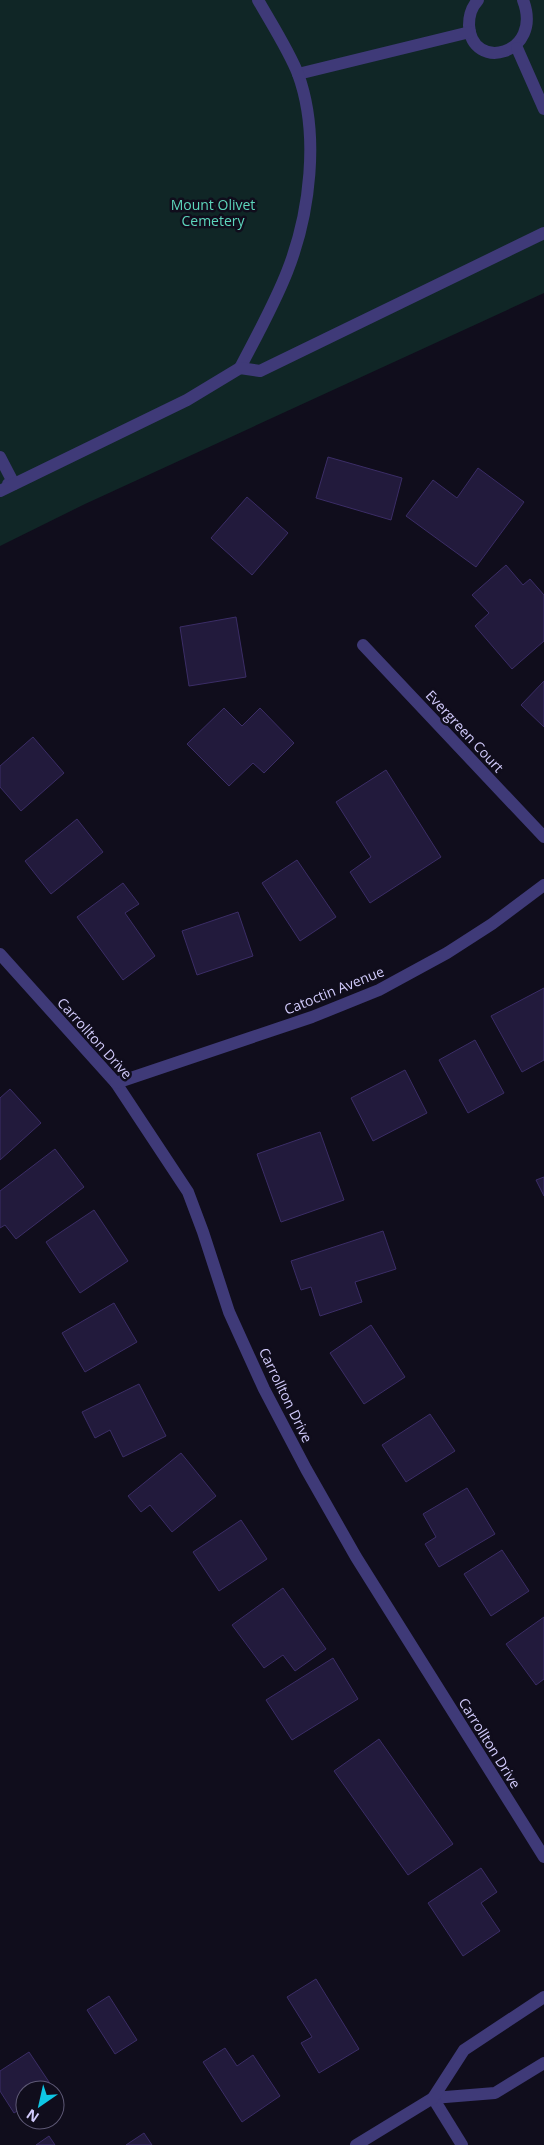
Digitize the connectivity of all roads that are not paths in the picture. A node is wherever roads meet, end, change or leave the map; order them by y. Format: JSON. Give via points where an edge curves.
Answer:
{"nodes":[{"id":1,"x":258,"y":0,"type":"edge"},
{"id":2,"x":478,"y":0,"type":"edge"},
{"id":3,"x":523,"y":0,"type":"edge"},
{"id":4,"x":470,"y":32,"type":"junction"},
{"id":5,"x":517,"y":48,"type":"junction"},
{"id":6,"x":298,"y":74,"type":"junction"},
{"id":7,"x":544,"y":109,"type":"edge"},
{"id":8,"x":544,"y":233,"type":"edge"},
{"id":9,"x":240,"y":368,"type":"junction"},
{"id":10,"x":0,"y":456,"type":"edge"},
{"id":11,"x":0,"y":484,"type":"edge"},
{"id":12,"x":14,"y":484,"type":"junction"},
{"id":13,"x":0,"y":491,"type":"edge"},
{"id":14,"x":363,"y":645,"type":"dead end"},
{"id":15,"x":544,"y":837,"type":"edge"},
{"id":16,"x":544,"y":885,"type":"edge"},
{"id":17,"x":0,"y":954,"type":"edge"},
{"id":18,"x":116,"y":1083,"type":"junction"},
{"id":19,"x":544,"y":1857,"type":"edge"},
{"id":20,"x":544,"y":1998,"type":"edge"},
{"id":21,"x":544,"y":2062,"type":"edge"},
{"id":22,"x":433,"y":2098,"type":"junction"},
{"id":23,"x":356,"y":2145,"type":"edge"},
{"id":24,"x":462,"y":2145,"type":"edge"}],
"edges":[{"from":1,"to":6,"type":"street"},
{"from":2,"to":4,"type":"street","via":[[469,15]]},
{"from":3,"to":5,"type":"street","via":[[530,12],[532,29],[524,44]]},
{"from":4,"to":5,"type":"street","via":[[479,46],[494,54],[510,53]]},
{"from":4,"to":6,"type":"street"},
{"from":5,"to":7,"type":"street"},
{"from":6,"to":9,"type":"street","via":[[311,147],[309,186],[288,272]]},
{"from":8,"to":9,"type":"street","via":[[260,371]]},
{"from":9,"to":12,"type":"street","via":[[187,400]]},
{"from":10,"to":12,"type":"street"},
{"from":11,"to":12,"type":"street"},
{"from":12,"to":13,"type":"street"},
{"from":14,"to":15,"type":"street","name":"Evergreen Court"},
{"from":16,"to":18,"type":"street","name":"Catoctin Avenue","via":[[447,953],[379,990],[312,1017]]},
{"from":17,"to":18,"type":"street","name":"Carrollton Drive"},
{"from":18,"to":19,"type":"street","name":"Carrollton Drive","via":[[188,1192],[229,1312],[306,1469],[356,1557]]},
{"from":20,"to":22,"type":"street","via":[[464,2050]]},
{"from":21,"to":22,"type":"street","via":[[495,2093]]},
{"from":22,"to":23,"type":"street"},
{"from":22,"to":24,"type":"street"}]}
